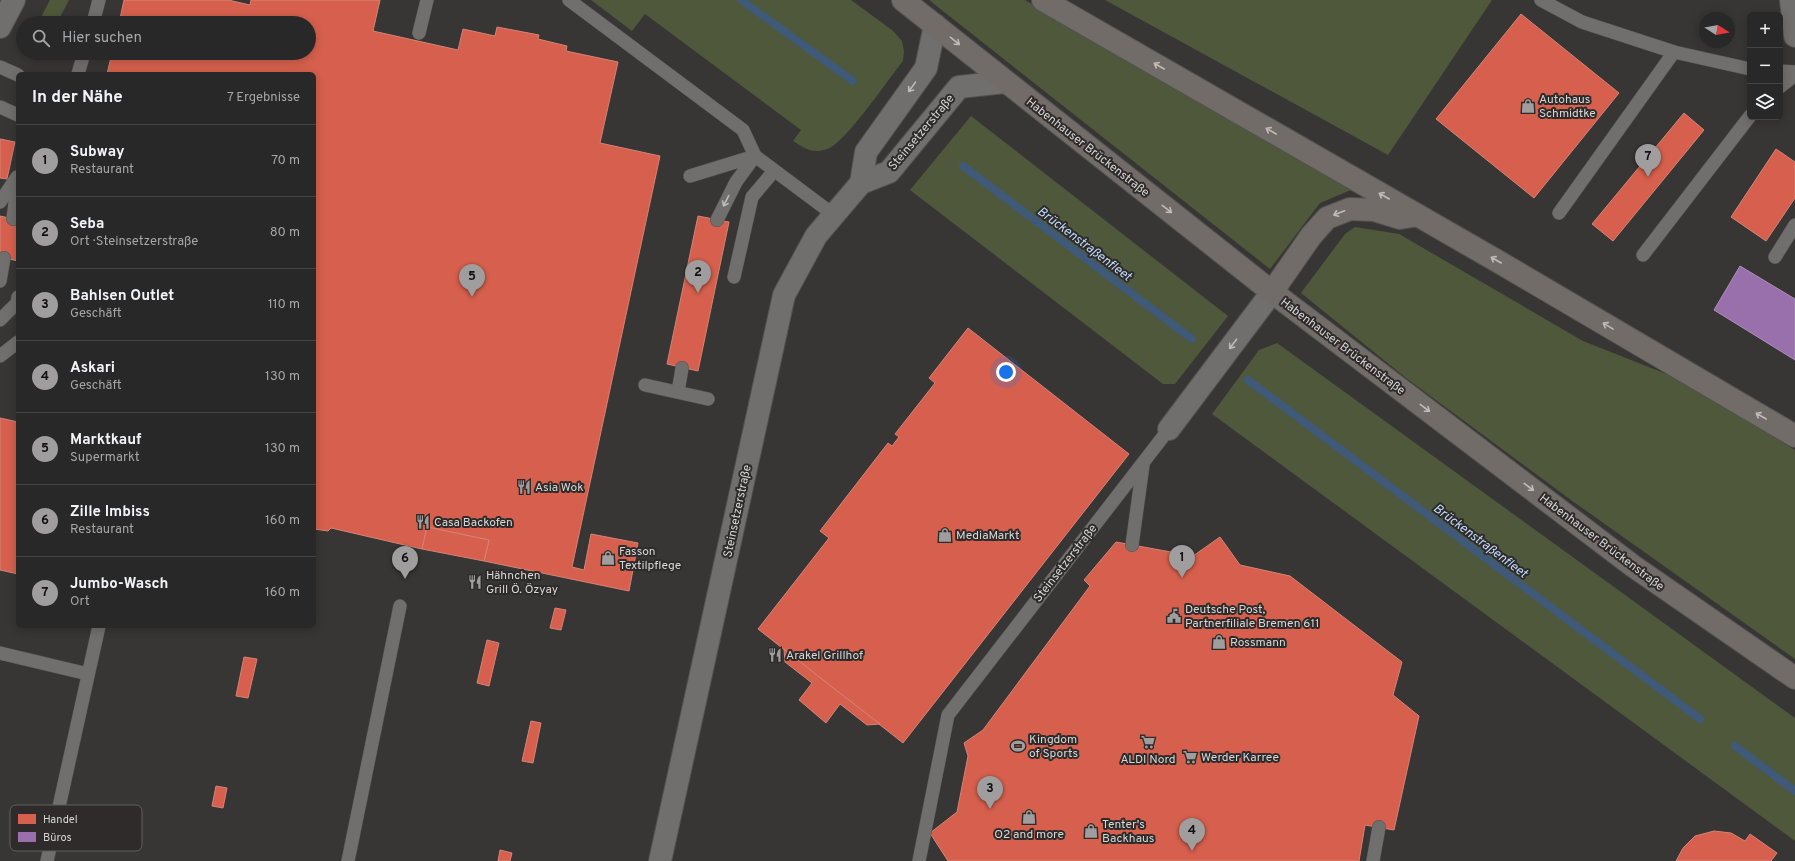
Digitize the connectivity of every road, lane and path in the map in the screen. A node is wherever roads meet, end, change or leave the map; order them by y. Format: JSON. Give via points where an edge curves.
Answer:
{"nodes":[{"id":1,"x":14,"y":0,"type":"edge"},
{"id":2,"x":99,"y":0,"type":"edge"},
{"id":3,"x":428,"y":0,"type":"edge"},
{"id":4,"x":569,"y":0,"type":"edge"},
{"id":5,"x":903,"y":0,"type":"edge"},
{"id":6,"x":1043,"y":0,"type":"edge"},
{"id":7,"x":1541,"y":0,"type":"edge"},
{"id":8,"x":1793,"y":5,"type":"edge"},
{"id":9,"x":95,"y":16,"type":"edge"},
{"id":10,"x":935,"y":25,"type":"junction"},
{"id":11,"x":0,"y":27,"type":"edge"},
{"id":12,"x":420,"y":33,"type":"dead end"},
{"id":13,"x":1795,"y":36,"type":"edge"},
{"id":14,"x":1674,"y":52,"type":"junction"},
{"id":15,"x":82,"y":60,"type":"edge"},
{"id":16,"x":0,"y":67,"type":"edge"},
{"id":17,"x":1747,"y":68,"type":"edge"},
{"id":18,"x":1783,"y":71,"type":"edge"},
{"id":19,"x":79,"y":72,"type":"edge"},
{"id":20,"x":1795,"y":72,"type":"edge"},
{"id":21,"x":16,"y":74,"type":"edge"},
{"id":22,"x":1795,"y":75,"type":"edge"},
{"id":23,"x":1006,"y":82,"type":"junction"},
{"id":24,"x":1783,"y":85,"type":"edge"},
{"id":25,"x":0,"y":107,"type":"edge"},
{"id":26,"x":16,"y":114,"type":"edge"},
{"id":27,"x":1747,"y":120,"type":"edge"},
{"id":28,"x":755,"y":156,"type":"junction"},
{"id":29,"x":774,"y":171,"type":"junction"},
{"id":30,"x":690,"y":176,"type":"dead end"},
{"id":31,"x":16,"y":180,"type":"edge"},
{"id":32,"x":861,"y":183,"type":"junction"},
{"id":33,"x":16,"y":194,"type":"edge"},
{"id":34,"x":0,"y":202,"type":"edge"},
{"id":35,"x":1559,"y":213,"type":"dead end"},
{"id":36,"x":834,"y":215,"type":"junction"},
{"id":37,"x":1418,"y":215,"type":"junction"},
{"id":38,"x":13,"y":219,"type":"dead end"},
{"id":39,"x":717,"y":220,"type":"dead end"},
{"id":40,"x":1795,"y":226,"type":"edge"},
{"id":41,"x":1643,"y":254,"type":"dead end"},
{"id":42,"x":1775,"y":257,"type":"dead end"},
{"id":43,"x":4,"y":258,"type":"dead end"},
{"id":44,"x":734,"y":277,"type":"dead end"},
{"id":45,"x":0,"y":281,"type":"edge"},
{"id":46,"x":1272,"y":292,"type":"junction"},
{"id":47,"x":16,"y":304,"type":"edge"},
{"id":48,"x":0,"y":320,"type":"edge"},
{"id":49,"x":16,"y":344,"type":"edge"},
{"id":50,"x":0,"y":356,"type":"edge"},
{"id":51,"x":682,"y":368,"type":"dead end"},
{"id":52,"x":645,"y":385,"type":"dead end"},
{"id":53,"x":678,"y":392,"type":"junction"},
{"id":54,"x":708,"y":400,"type":"dead end"},
{"id":55,"x":1169,"y":429,"type":"joint"},
{"id":56,"x":1795,"y":436,"type":"edge"},
{"id":57,"x":1143,"y":463,"type":"junction"},
{"id":58,"x":1132,"y":545,"type":"dead end"},
{"id":59,"x":400,"y":606,"type":"dead end"},
{"id":60,"x":99,"y":628,"type":"edge"},
{"id":61,"x":0,"y":653,"type":"edge"},
{"id":62,"x":88,"y":674,"type":"junction"},
{"id":63,"x":1795,"y":678,"type":"edge"},
{"id":64,"x":59,"y":805,"type":"edge"},
{"id":65,"x":1379,"y":827,"type":"dead end"},
{"id":66,"x":49,"y":851,"type":"edge"},
{"id":67,"x":47,"y":861,"type":"edge"},
{"id":68,"x":348,"y":861,"type":"edge"},
{"id":69,"x":660,"y":861,"type":"edge"},
{"id":70,"x":919,"y":861,"type":"edge"},
{"id":71,"x":1373,"y":861,"type":"edge"}],
"edges":[{"from":1,"to":11,"type":"street"},
{"from":2,"to":9,"type":"lane"},
{"from":3,"to":12,"type":"lane"},
{"from":4,"to":28,"type":"lane","via":[[743,130]]},
{"from":5,"to":10,"type":"main road","name":"Habenhauser Brückenstraße"},
{"from":37,"to":6,"type":"main road","one_way":true},
{"from":7,"to":14,"type":"lane","via":[[1582,22]]},
{"from":8,"to":13,"type":"street"},
{"from":10,"to":23,"type":"main road","name":"Habenhauser Brückenstraße","one_way":true},
{"from":10,"to":32,"type":"street","one_way":true,"via":[[926,68],[866,152]]},
{"from":14,"to":17,"type":"lane"},
{"from":14,"to":35,"type":"lane"},
{"from":15,"to":19,"type":"lane"},
{"from":16,"to":21,"type":"lane"},
{"from":18,"to":20,"type":"lane"},
{"from":22,"to":24,"type":"lane"},
{"from":23,"to":32,"type":"street","name":"Steinsetzerstraße","via":[[958,87],[890,172]]},
{"from":23,"to":46,"type":"main road","name":"Habenhauser Brückenstraße","one_way":true},
{"from":25,"to":26,"type":"lane"},
{"from":27,"to":41,"type":"lane"},
{"from":28,"to":29,"type":"lane"},
{"from":28,"to":30,"type":"lane"},
{"from":28,"to":39,"type":"lane","one_way":true,"via":[[736,182]]},
{"from":29,"to":36,"type":"lane"},
{"from":29,"to":44,"type":"lane","via":[[752,197]]},
{"from":31,"to":34,"type":"lane"},
{"from":32,"to":36,"type":"street","name":"Steinsetzerstraße"},
{"from":33,"to":38,"type":"lane"},
{"from":36,"to":69,"type":"street","name":"Steinsetzerstraße","via":[[816,236],[784,295]]},
{"from":37,"to":46,"type":"main road","one_way":true,"via":[[1400,218],[1374,210],[1350,209],[1328,218],[1311,236]]},
{"from":56,"to":37,"type":"main road","one_way":true},
{"from":40,"to":42,"type":"lane"},
{"from":43,"to":45,"type":"lane"},
{"from":46,"to":55,"type":"street","name":"Steinsetzerstraße","one_way":true},
{"from":46,"to":63,"type":"main road","name":"Habenhauser Brückenstraße","one_way":true,"via":[[1633,566]]},
{"from":47,"to":48,"type":"lane"},
{"from":49,"to":50,"type":"lane"},
{"from":51,"to":53,"type":"lane"},
{"from":52,"to":53,"type":"lane"},
{"from":53,"to":54,"type":"lane"},
{"from":55,"to":57,"type":"lane","name":"Steinsetzerstraße"},
{"from":57,"to":58,"type":"lane"},
{"from":57,"to":70,"type":"lane","name":"Steinsetzerstraße","via":[[948,715]]},
{"from":59,"to":68,"type":"lane"},
{"from":60,"to":62,"type":"lane"},
{"from":61,"to":62,"type":"lane"},
{"from":62,"to":64,"type":"lane"},
{"from":65,"to":71,"type":"lane"},
{"from":66,"to":67,"type":"lane"}]}
